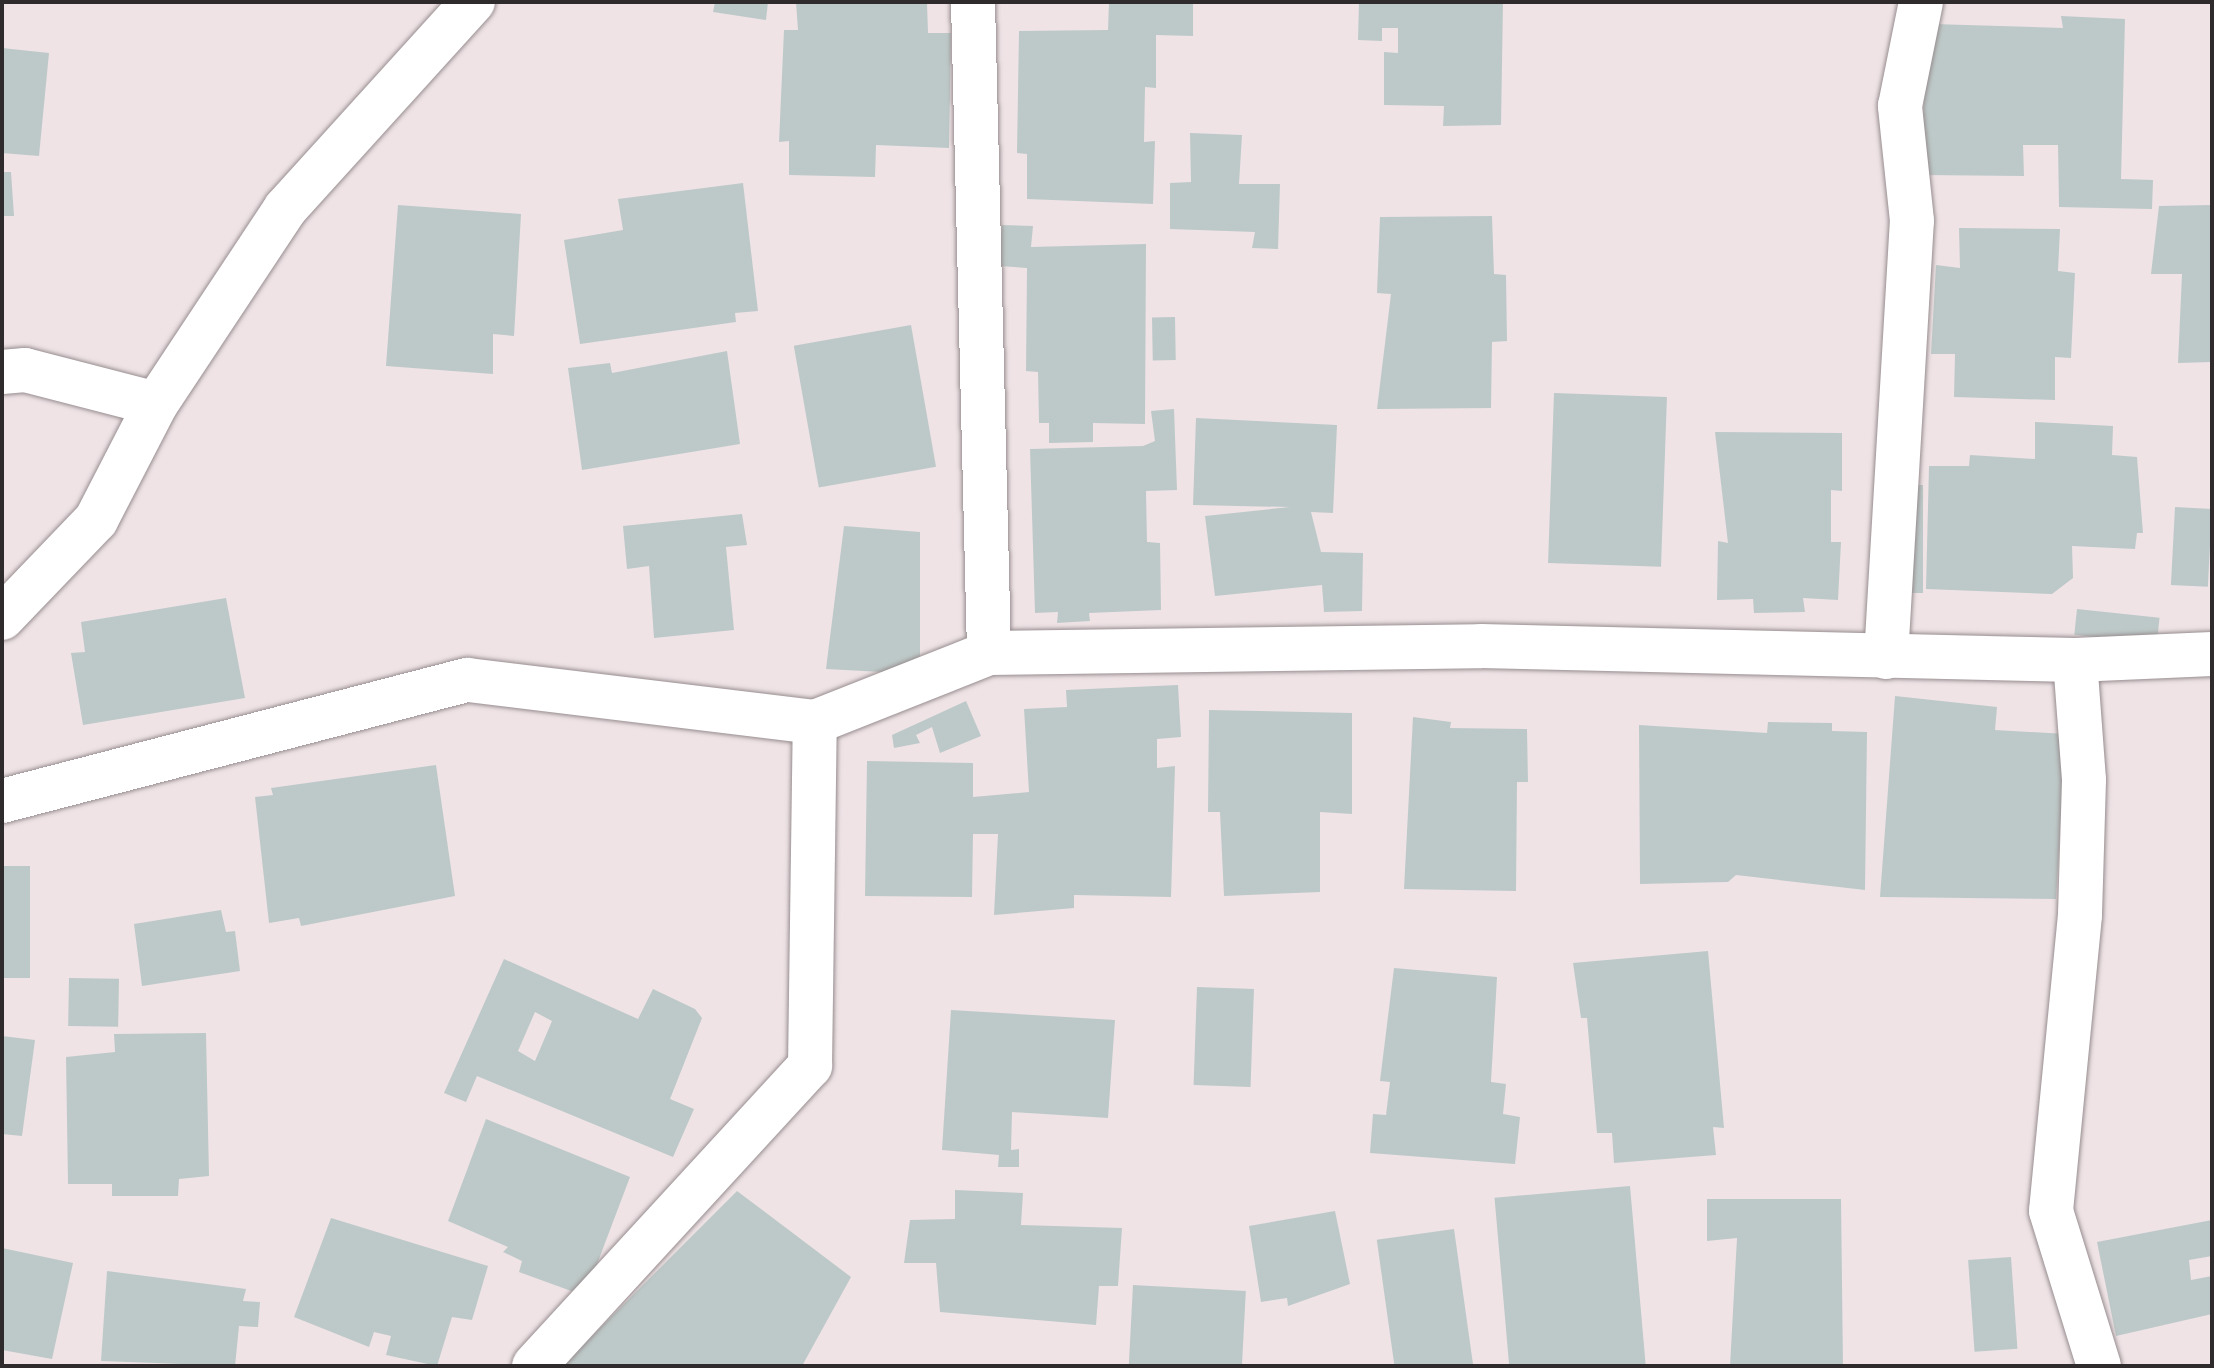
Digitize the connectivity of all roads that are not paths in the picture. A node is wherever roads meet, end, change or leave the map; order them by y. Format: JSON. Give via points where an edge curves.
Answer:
{"nodes":[{"id":1,"x":473,"y":2,"type":"edge"},
{"id":2,"x":973,"y":2,"type":"edge"},
{"id":3,"x":1921,"y":2,"type":"edge"},
{"id":4,"x":2,"y":372,"type":"edge"},
{"id":5,"x":156,"y":404,"type":"junction"},
{"id":6,"x":2,"y":618,"type":"edge"},
{"id":7,"x":989,"y":653,"type":"junction"},
{"id":8,"x":2212,"y":654,"type":"edge"},
{"id":9,"x":1886,"y":657,"type":"junction"},
{"id":10,"x":2075,"y":660,"type":"junction"},
{"id":11,"x":815,"y":722,"type":"junction"},
{"id":12,"x":2,"y":801,"type":"edge"},
{"id":13,"x":534,"y":1366,"type":"edge"},
{"id":14,"x":2099,"y":1366,"type":"edge"}],
"edges":[{"from":1,"to":5,"type":"street","via":[[285,209]]},
{"from":2,"to":7,"type":"street"},
{"from":3,"to":9,"type":"street","via":[[1900,106],[1912,221]]},
{"from":4,"to":5,"type":"street","via":[[25,370]]},
{"from":5,"to":6,"type":"street","via":[[96,520]]},
{"from":7,"to":9,"type":"street","via":[[1481,646]]},
{"from":7,"to":11,"type":"street"},
{"from":8,"to":10,"type":"street"},
{"from":9,"to":10,"type":"street"},
{"from":10,"to":14,"type":"street","via":[[2084,780],[2080,915],[2051,1211]]},
{"from":11,"to":12,"type":"street","via":[[468,680]]},
{"from":11,"to":13,"type":"street","via":[[810,1066]]}]}
